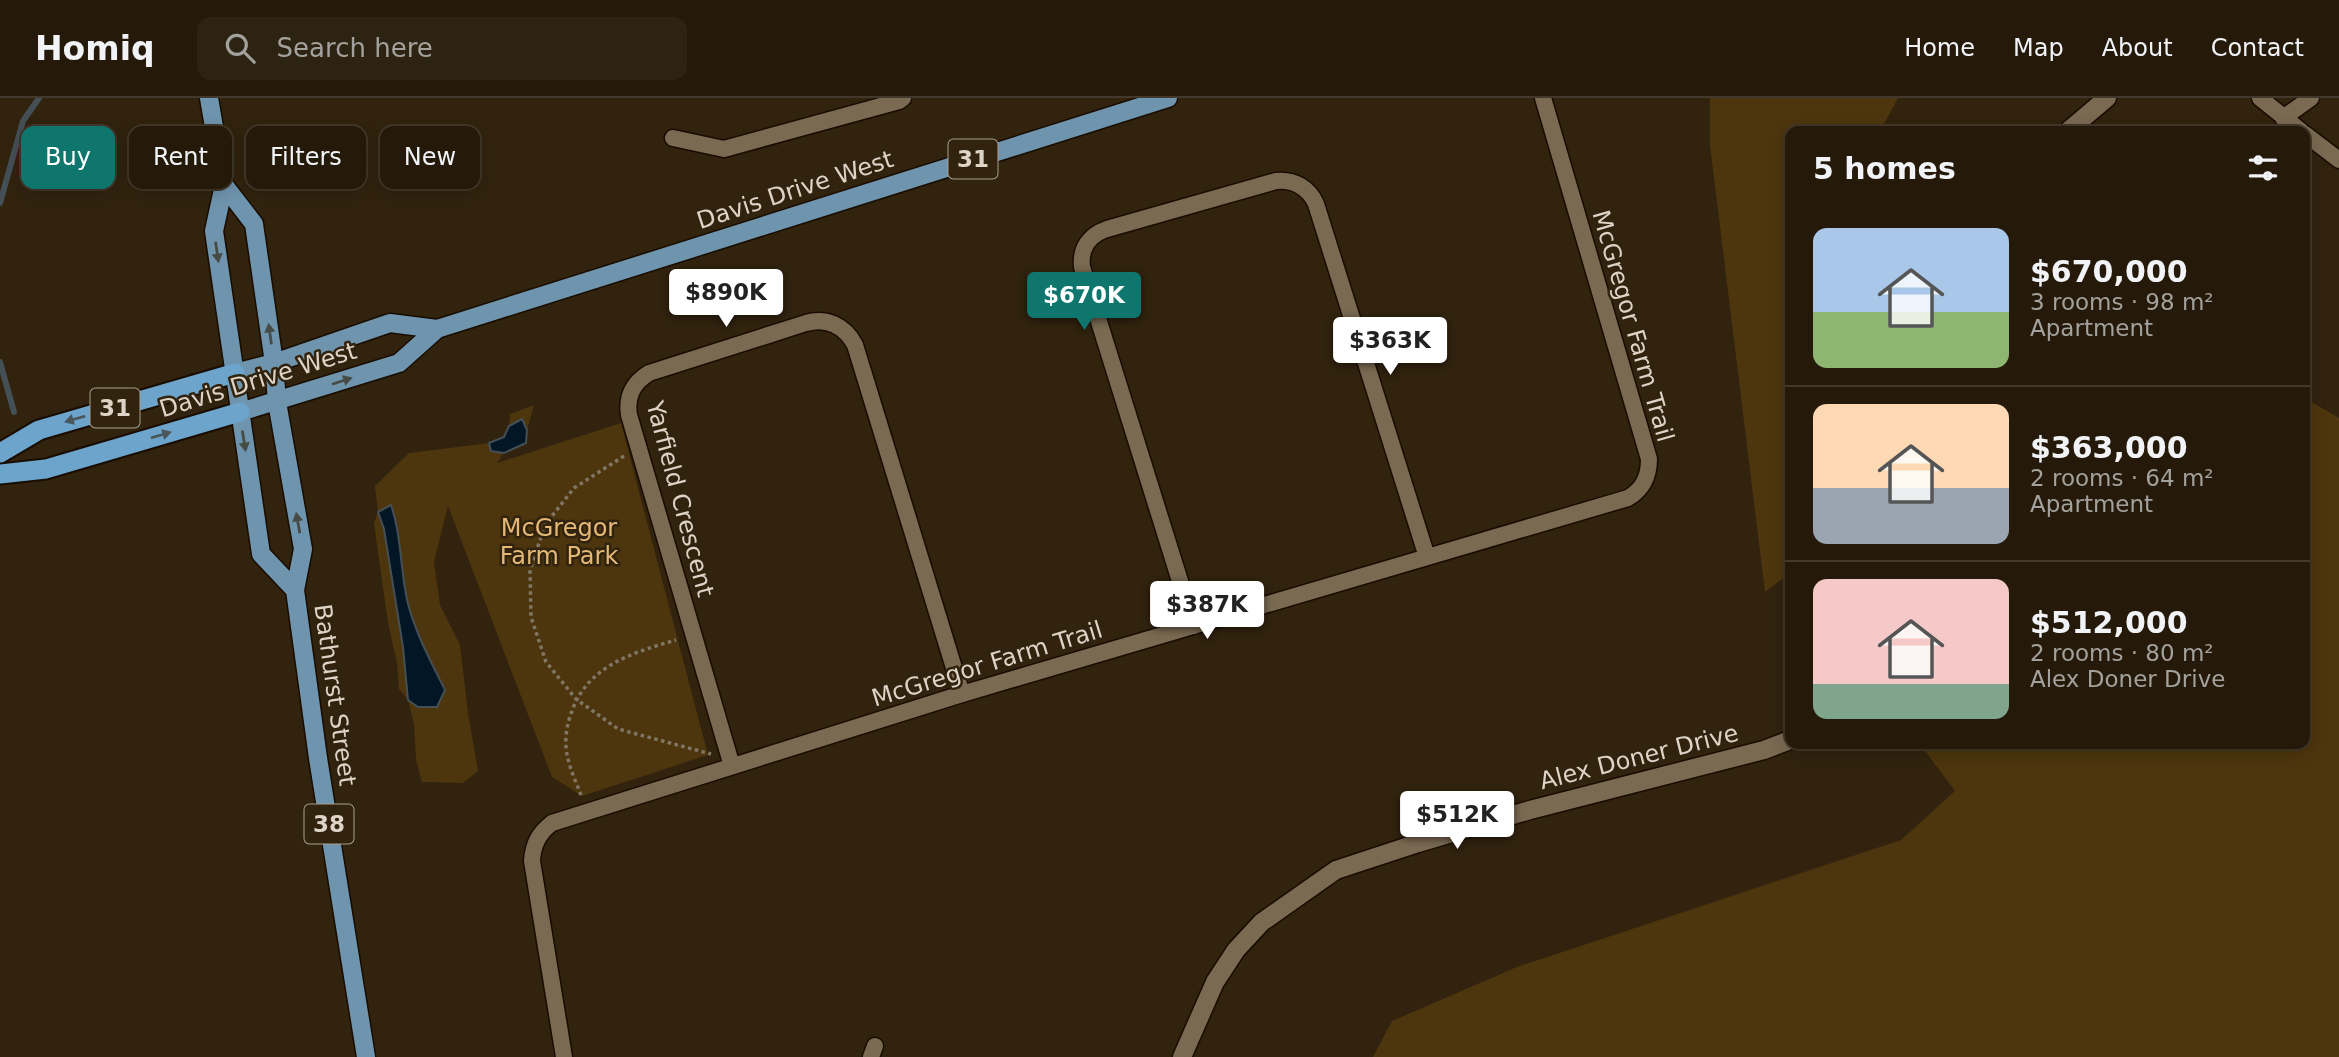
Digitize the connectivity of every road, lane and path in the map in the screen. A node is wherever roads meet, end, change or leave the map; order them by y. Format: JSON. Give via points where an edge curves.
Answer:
{"nodes":[{"id":1,"x":209,"y":98,"type":"edge"},
{"id":2,"x":904,"y":98,"type":"edge"},
{"id":3,"x":1168,"y":98,"type":"edge"},
{"id":4,"x":1543,"y":98,"type":"edge"},
{"id":5,"x":2107,"y":98,"type":"edge"},
{"id":6,"x":2260,"y":98,"type":"edge"},
{"id":7,"x":2311,"y":98,"type":"edge"},
{"id":8,"x":2283,"y":118,"type":"junction"},
{"id":9,"x":214,"y":126,"type":"edge"},
{"id":10,"x":2074,"y":126,"type":"edge"},
{"id":11,"x":2294,"y":126,"type":"edge"},
{"id":12,"x":673,"y":138,"type":"dead end"},
{"id":13,"x":2310,"y":138,"type":"edge"},
{"id":14,"x":2339,"y":160,"type":"edge"},
{"id":15,"x":223,"y":189,"type":"edge"},
{"id":16,"x":227,"y":189,"type":"edge"},
{"id":17,"x":437,"y":329,"type":"junction"},
{"id":18,"x":274,"y":363,"type":"junction"},
{"id":19,"x":235,"y":373,"type":"junction"},
{"id":20,"x":277,"y":401,"type":"junction"},
{"id":21,"x":240,"y":412,"type":"junction"},
{"id":22,"x":638,"y":448,"type":"junction"},
{"id":23,"x":0,"y":453,"type":"edge"},
{"id":24,"x":0,"y":474,"type":"edge"},
{"id":25,"x":1427,"y":557,"type":"junction"},
{"id":26,"x":295,"y":590,"type":"junction"},
{"id":27,"x":1194,"y":626,"type":"junction"},
{"id":28,"x":693,"y":634,"type":"junction"},
{"id":29,"x":962,"y":694,"type":"junction"},
{"id":30,"x":576,"y":699,"type":"junction"},
{"id":31,"x":1785,"y":742,"type":"edge"},
{"id":32,"x":731,"y":763,"type":"junction"},
{"id":33,"x":572,"y":800,"type":"dead end"},
{"id":34,"x":366,"y":1057,"type":"edge"},
{"id":35,"x":564,"y":1057,"type":"edge"},
{"id":36,"x":1182,"y":1057,"type":"edge"}],
"edges":[{"from":1,"to":9,"type":"main road","name":"Bathurst Street","number":"38"},
{"from":2,"to":12,"type":"street","via":[[724,149]]},
{"from":3,"to":17,"type":"main road","name":"Davis Drive West","number":"31"},
{"from":4,"to":25,"type":"street","name":"McGregor Farm Trail","via":[[1649,460],[1648,473],[1639,490],[1628,498]]},
{"from":5,"to":10,"type":"street"},
{"from":6,"to":8,"type":"street"},
{"from":7,"to":8,"type":"street"},
{"from":8,"to":11,"type":"street"},
{"from":13,"to":14,"type":"street"},
{"from":15,"to":19,"type":"main road","name":"Bathurst Street","number":"38","one_way":true,"via":[[214,231]]},
{"from":18,"to":16,"type":"main road","name":"Bathurst Street","number":"38","one_way":true,"via":[[254,224]]},
{"from":17,"to":18,"type":"main road","name":"Davis Drive West","number":"31","via":[[390,324]]},
{"from":20,"to":17,"type":"main road","name":"Davis Drive West","number":"31","one_way":true,"via":[[399,363]]},
{"from":18,"to":19,"type":"main road","name":"Davis Drive West","number":"31"},
{"from":18,"to":20,"type":"main road","name":"Bathurst Street","number":"38"},
{"from":19,"to":21,"type":"main road","name":"Bathurst Street","number":"38"},
{"from":19,"to":23,"type":"highway","name":"Davis Drive West","number":"31","one_way":true,"via":[[39,430]]},
{"from":20,"to":21,"type":"main road","name":"Davis Drive West","number":"31"},
{"from":26,"to":20,"type":"main road","name":"Bathurst Street","number":"38","one_way":true,"via":[[303,550]]},
{"from":24,"to":21,"type":"highway","name":"Davis Drive West","number":"31","one_way":true,"via":[[46,469]]},
{"from":21,"to":26,"type":"main road","name":"Bathurst Street","number":"38","one_way":true,"via":[[261,554]]},
{"from":22,"to":28,"type":"street","name":"Yarfield Crescent"},
{"from":22,"to":29,"type":"street","name":"Yarfield Crescent","via":[[628,402],[633,387],[645,375],[812,321],[840,327],[855,345]]},
{"from":22,"to":30,"type":"path","via":[[574,488],[545,525],[530,570],[530,617],[546,662]]},
{"from":25,"to":27,"type":"street","name":"McGregor Farm Trail"},
{"from":25,"to":27,"type":"street","via":[[1316,204],[1307,191],[1293,182],[1276,181],[1107,229],[1088,241],[1082,267]]},
{"from":26,"to":34,"type":"main road","name":"Bathurst Street","number":"38"},
{"from":27,"to":29,"type":"street","name":"McGregor Farm Trail"},
{"from":28,"to":30,"type":"path","via":[[616,661],[593,677]]},
{"from":28,"to":32,"type":"street","name":"Yarfield Crescent"},
{"from":29,"to":32,"type":"street","name":"McGregor Farm Trail"},
{"from":30,"to":32,"type":"path","via":[[618,729]]},
{"from":30,"to":33,"type":"path","via":[[567,726],[566,754],[582,797]]},
{"from":31,"to":36,"type":"street","name":"Alex Doner Drive","via":[[1530,810],[1336,870],[1262,922],[1236,950],[1215,982]]},
{"from":32,"to":35,"type":"street","name":"McGregor Farm Trail","via":[[561,818],[538,837],[533,866]]}]}
